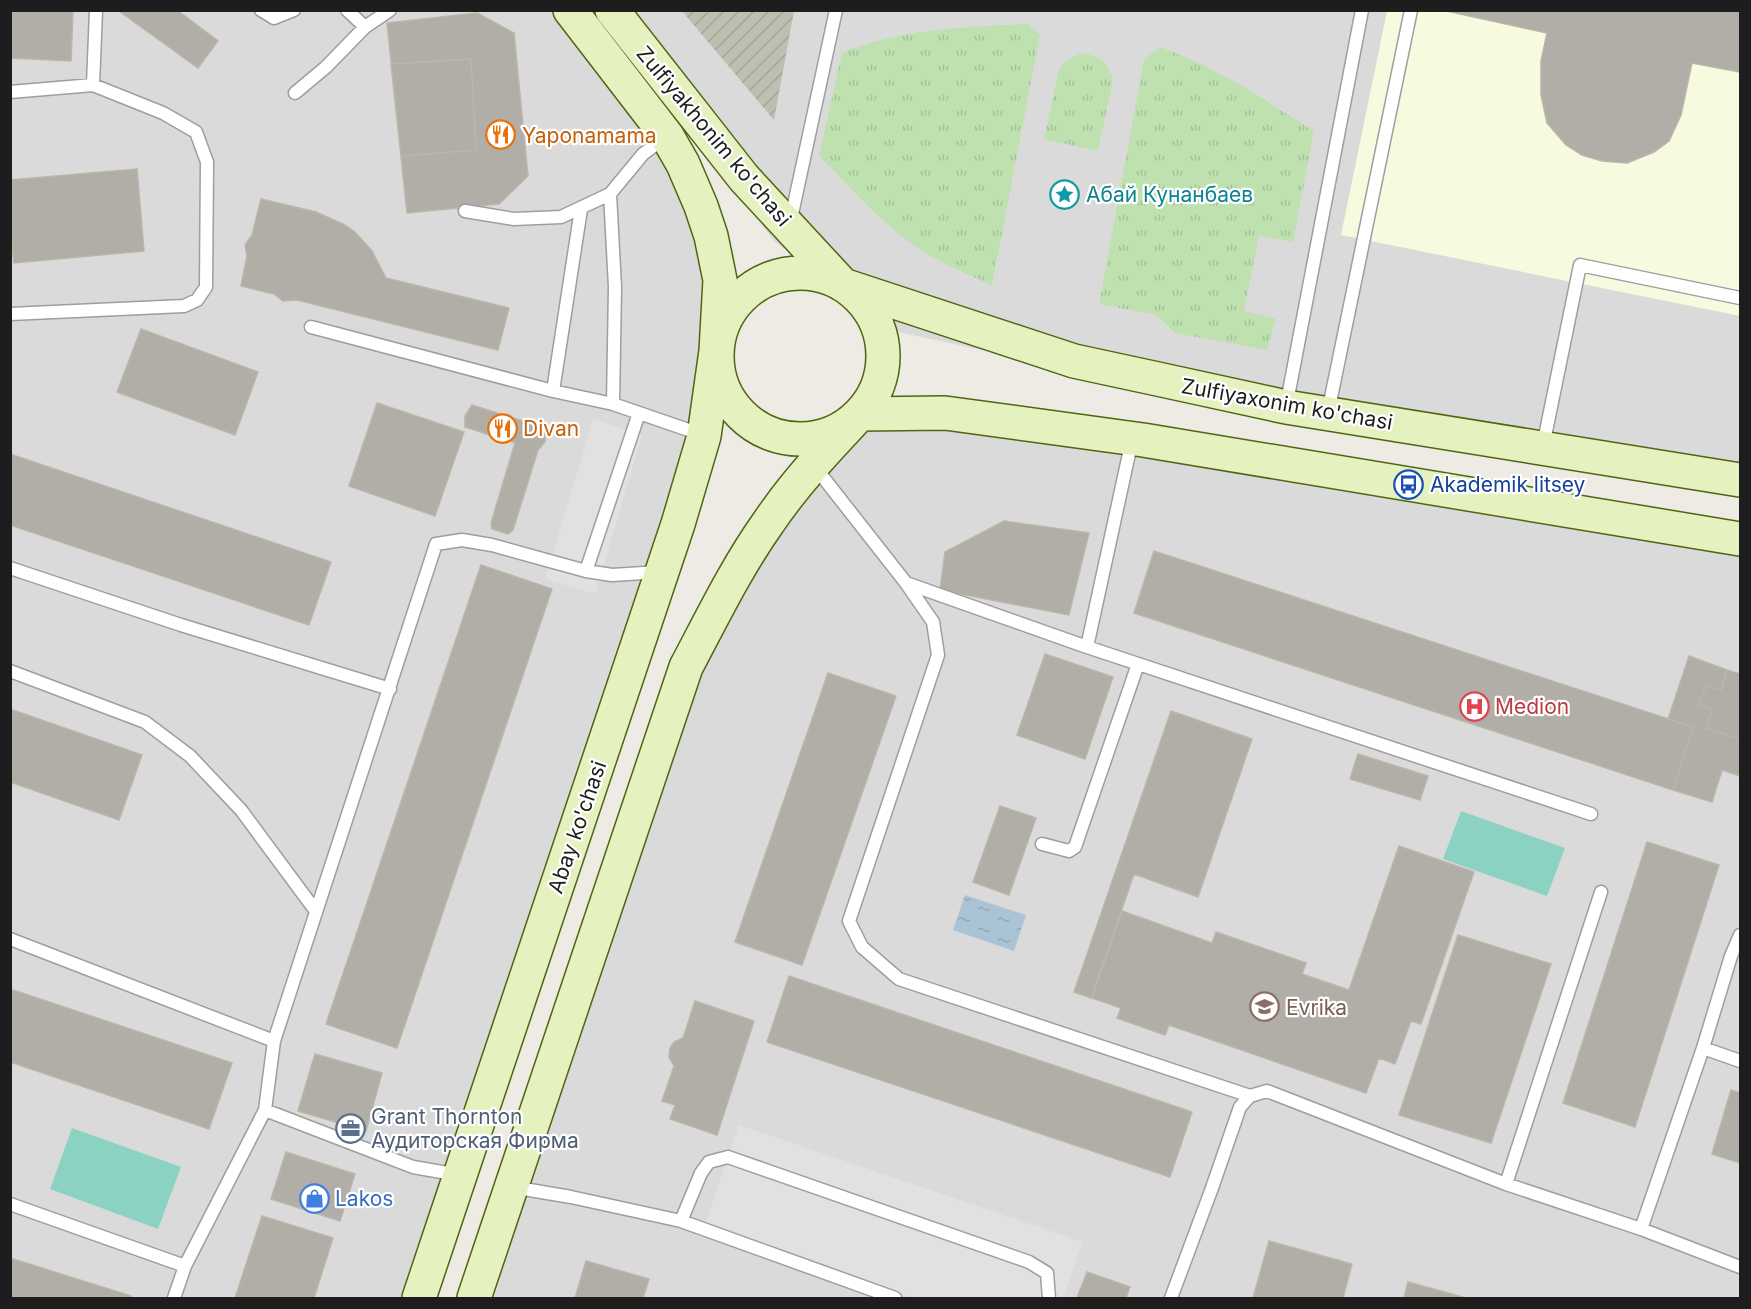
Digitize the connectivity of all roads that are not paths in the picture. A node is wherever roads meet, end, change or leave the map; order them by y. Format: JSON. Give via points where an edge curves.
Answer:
{"nodes":[{"id":1,"x":96,"y":10,"type":"edge"},
{"id":2,"x":261,"y":10,"type":"edge"},
{"id":3,"x":294,"y":10,"type":"edge"},
{"id":4,"x":347,"y":10,"type":"edge"},
{"id":5,"x":390,"y":10,"type":"edge"},
{"id":6,"x":570,"y":10,"type":"edge"},
{"id":7,"x":612,"y":10,"type":"edge"},
{"id":8,"x":836,"y":10,"type":"edge"},
{"id":9,"x":1362,"y":10,"type":"edge"},
{"id":10,"x":1411,"y":10,"type":"edge"},
{"id":11,"x":365,"y":27,"type":"junction"},
{"id":12,"x":93,"y":84,"type":"junction"},
{"id":13,"x":10,"y":92,"type":"edge"},
{"id":14,"x":295,"y":93,"type":"dead end"},
{"id":15,"x":667,"y":136,"type":"junction"},
{"id":16,"x":610,"y":194,"type":"junction"},
{"id":17,"x":581,"y":209,"type":"junction"},
{"id":18,"x":465,"y":211,"type":"dead end"},
{"id":19,"x":789,"y":227,"type":"junction"},
{"id":20,"x":843,"y":285,"type":"junction"},
{"id":21,"x":1740,"y":298,"type":"edge"},
{"id":22,"x":10,"y":314,"type":"edge"},
{"id":23,"x":311,"y":327,"type":"dead end"},
{"id":24,"x":716,"y":351,"type":"junction"},
{"id":25,"x":553,"y":391,"type":"junction"},
{"id":26,"x":613,"y":404,"type":"junction"},
{"id":27,"x":1286,"y":407,"type":"junction"},
{"id":28,"x":639,"y":413,"type":"junction"},
{"id":29,"x":1328,"y":413,"type":"junction"},
{"id":30,"x":860,"y":414,"type":"junction"},
{"id":31,"x":704,"y":436,"type":"junction"},
{"id":32,"x":1133,"y":439,"type":"junction"},
{"id":33,"x":1542,"y":447,"type":"junction"},
{"id":34,"x":812,"y":464,"type":"junction"},
{"id":35,"x":1740,"y":480,"type":"edge"},
{"id":36,"x":1740,"y":539,"type":"edge"},
{"id":37,"x":10,"y":568,"type":"edge"},
{"id":38,"x":586,"y":571,"type":"junction"},
{"id":39,"x":663,"y":572,"type":"junction"},
{"id":40,"x":906,"y":583,"type":"junction"},
{"id":41,"x":1087,"y":647,"type":"junction"},
{"id":42,"x":1137,"y":664,"type":"junction"},
{"id":43,"x":10,"y":671,"type":"edge"},
{"id":44,"x":390,"y":689,"type":"junction"},
{"id":45,"x":1591,"y":814,"type":"dead end"},
{"id":46,"x":1042,"y":844,"type":"dead end"},
{"id":47,"x":1601,"y":892,"type":"dead end"},
{"id":48,"x":315,"y":910,"type":"junction"},
{"id":49,"x":1740,"y":935,"type":"edge"},
{"id":50,"x":10,"y":939,"type":"edge"},
{"id":51,"x":274,"y":1041,"type":"junction"},
{"id":52,"x":1702,"y":1048,"type":"junction"},
{"id":53,"x":1740,"y":1060,"type":"edge"},
{"id":54,"x":1250,"y":1095,"type":"junction"},
{"id":55,"x":265,"y":1110,"type":"junction"},
{"id":56,"x":460,"y":1176,"type":"junction"},
{"id":57,"x":1506,"y":1184,"type":"junction"},
{"id":58,"x":511,"y":1187,"type":"junction"},
{"id":59,"x":10,"y":1204,"type":"edge"},
{"id":60,"x":681,"y":1221,"type":"junction"},
{"id":61,"x":1641,"y":1229,"type":"junction"},
{"id":62,"x":185,"y":1266,"type":"junction"},
{"id":63,"x":1740,"y":1267,"type":"edge"},
{"id":64,"x":174,"y":1299,"type":"edge"},
{"id":65,"x":418,"y":1299,"type":"edge"},
{"id":66,"x":474,"y":1299,"type":"edge"},
{"id":67,"x":895,"y":1299,"type":"edge"},
{"id":68,"x":1049,"y":1299,"type":"edge"},
{"id":69,"x":1171,"y":1299,"type":"edge"}],
"edges":[{"from":1,"to":12,"type":"lane"},
{"from":2,"to":3,"type":"lane","via":[[274,18]]},
{"from":4,"to":11,"type":"lane"},
{"from":5,"to":11,"type":"lane"},
{"from":6,"to":15,"type":"main road","name":"Zulfiyakhonim ko'chasi"},
{"from":7,"to":19,"type":"main road","name":"Zulfiyakhonim ko'chasi","via":[[744,178]]},
{"from":8,"to":19,"type":"lane"},
{"from":9,"to":27,"type":"lane"},
{"from":10,"to":29,"type":"lane"},
{"from":11,"to":14,"type":"lane","via":[[326,68]]},
{"from":12,"to":13,"type":"lane"},
{"from":12,"to":22,"type":"lane","via":[[163,113],[196,132],[207,162],[206,287],[197,300],[184,306]]},
{"from":15,"to":16,"type":"lane","via":[[643,154]]},
{"from":15,"to":24,"type":"main road","name":"Zulfiyakhonim ko'chasi","via":[[692,185],[711,236],[720,280]]},
{"from":16,"to":17,"type":"lane"},
{"from":16,"to":26,"type":"lane","via":[[615,287]]},
{"from":17,"to":18,"type":"lane","via":[[561,217],[514,219]]},
{"from":17,"to":25,"type":"lane"},
{"from":19,"to":20,"type":"main road","name":"Zulfiyakhonim ko'chasi"},
{"from":20,"to":24,"type":"main road","via":[[817,274],[788,273],[761,282],[739,299],[723,323]]},
{"from":20,"to":27,"type":"main road","name":"Zulfiyaxonim ko'chasi","via":[[1074,361]]},
{"from":20,"to":30,"type":"main road","via":[[862,301],[876,321],[883,345],[882,370],[874,394]]},
{"from":21,"to":33,"type":"lane","via":[[1580,265]]},
{"from":23,"to":25,"type":"lane"},
{"from":24,"to":30,"type":"main road","via":[[720,379],[732,405],[753,425],[780,437],[808,439],[836,431]]},
{"from":24,"to":31,"type":"main road","name":"Abay ko'chasi"},
{"from":25,"to":26,"type":"lane"},
{"from":26,"to":28,"type":"lane"},
{"from":27,"to":29,"type":"main road","name":"Zulfiyaxonim ko'chasi"},
{"from":28,"to":31,"type":"lane"},
{"from":28,"to":38,"type":"lane"},
{"from":29,"to":33,"type":"main road","name":"Zulfiyaxonim ko'chasi"},
{"from":30,"to":32,"type":"main road","via":[[945,413]]},
{"from":30,"to":34,"type":"main road"},
{"from":31,"to":39,"type":"main road","name":"Abay ko'chasi"},
{"from":32,"to":36,"type":"main road"},
{"from":32,"to":41,"type":"lane"},
{"from":33,"to":35,"type":"main road","name":"Zulfiyaxonim ko'chasi"},
{"from":34,"to":40,"type":"lane"},
{"from":34,"to":58,"type":"main road","via":[[767,523],[686,667]]},
{"from":37,"to":44,"type":"lane"},
{"from":38,"to":39,"type":"lane","via":[[612,575]]},
{"from":38,"to":44,"type":"lane","via":[[482,543],[462,540],[436,544]]},
{"from":39,"to":56,"type":"main road","name":"Abay ko'chasi"},
{"from":40,"to":41,"type":"lane"},
{"from":40,"to":54,"type":"lane","via":[[933,622],[938,655],[849,921],[862,946],[899,979]]},
{"from":41,"to":42,"type":"lane"},
{"from":42,"to":45,"type":"lane"},
{"from":42,"to":46,"type":"lane","via":[[1075,848],[1069,851]]},
{"from":43,"to":48,"type":"lane","via":[[145,722],[190,756],[241,810]]},
{"from":44,"to":48,"type":"lane"},
{"from":47,"to":57,"type":"lane"},
{"from":48,"to":51,"type":"lane"},
{"from":49,"to":52,"type":"lane"},
{"from":50,"to":51,"type":"lane"},
{"from":51,"to":55,"type":"lane"},
{"from":52,"to":53,"type":"lane"},
{"from":52,"to":61,"type":"lane"},
{"from":54,"to":57,"type":"lane","via":[[1267,1091]]},
{"from":54,"to":69,"type":"lane","via":[[1240,1107]]},
{"from":55,"to":56,"type":"lane","via":[[413,1167]]},
{"from":55,"to":62,"type":"lane"},
{"from":56,"to":58,"type":"main road"},
{"from":56,"to":65,"type":"main road","name":"Abay ko'chasi"},
{"from":57,"to":61,"type":"lane"},
{"from":58,"to":60,"type":"lane"},
{"from":58,"to":66,"type":"main road"},
{"from":59,"to":62,"type":"lane"},
{"from":60,"to":67,"type":"lane"},
{"from":60,"to":68,"type":"lane","via":[[709,1162],[728,1157],[1029,1262],[1047,1273]]},
{"from":61,"to":63,"type":"lane"},
{"from":62,"to":64,"type":"lane"}]}
